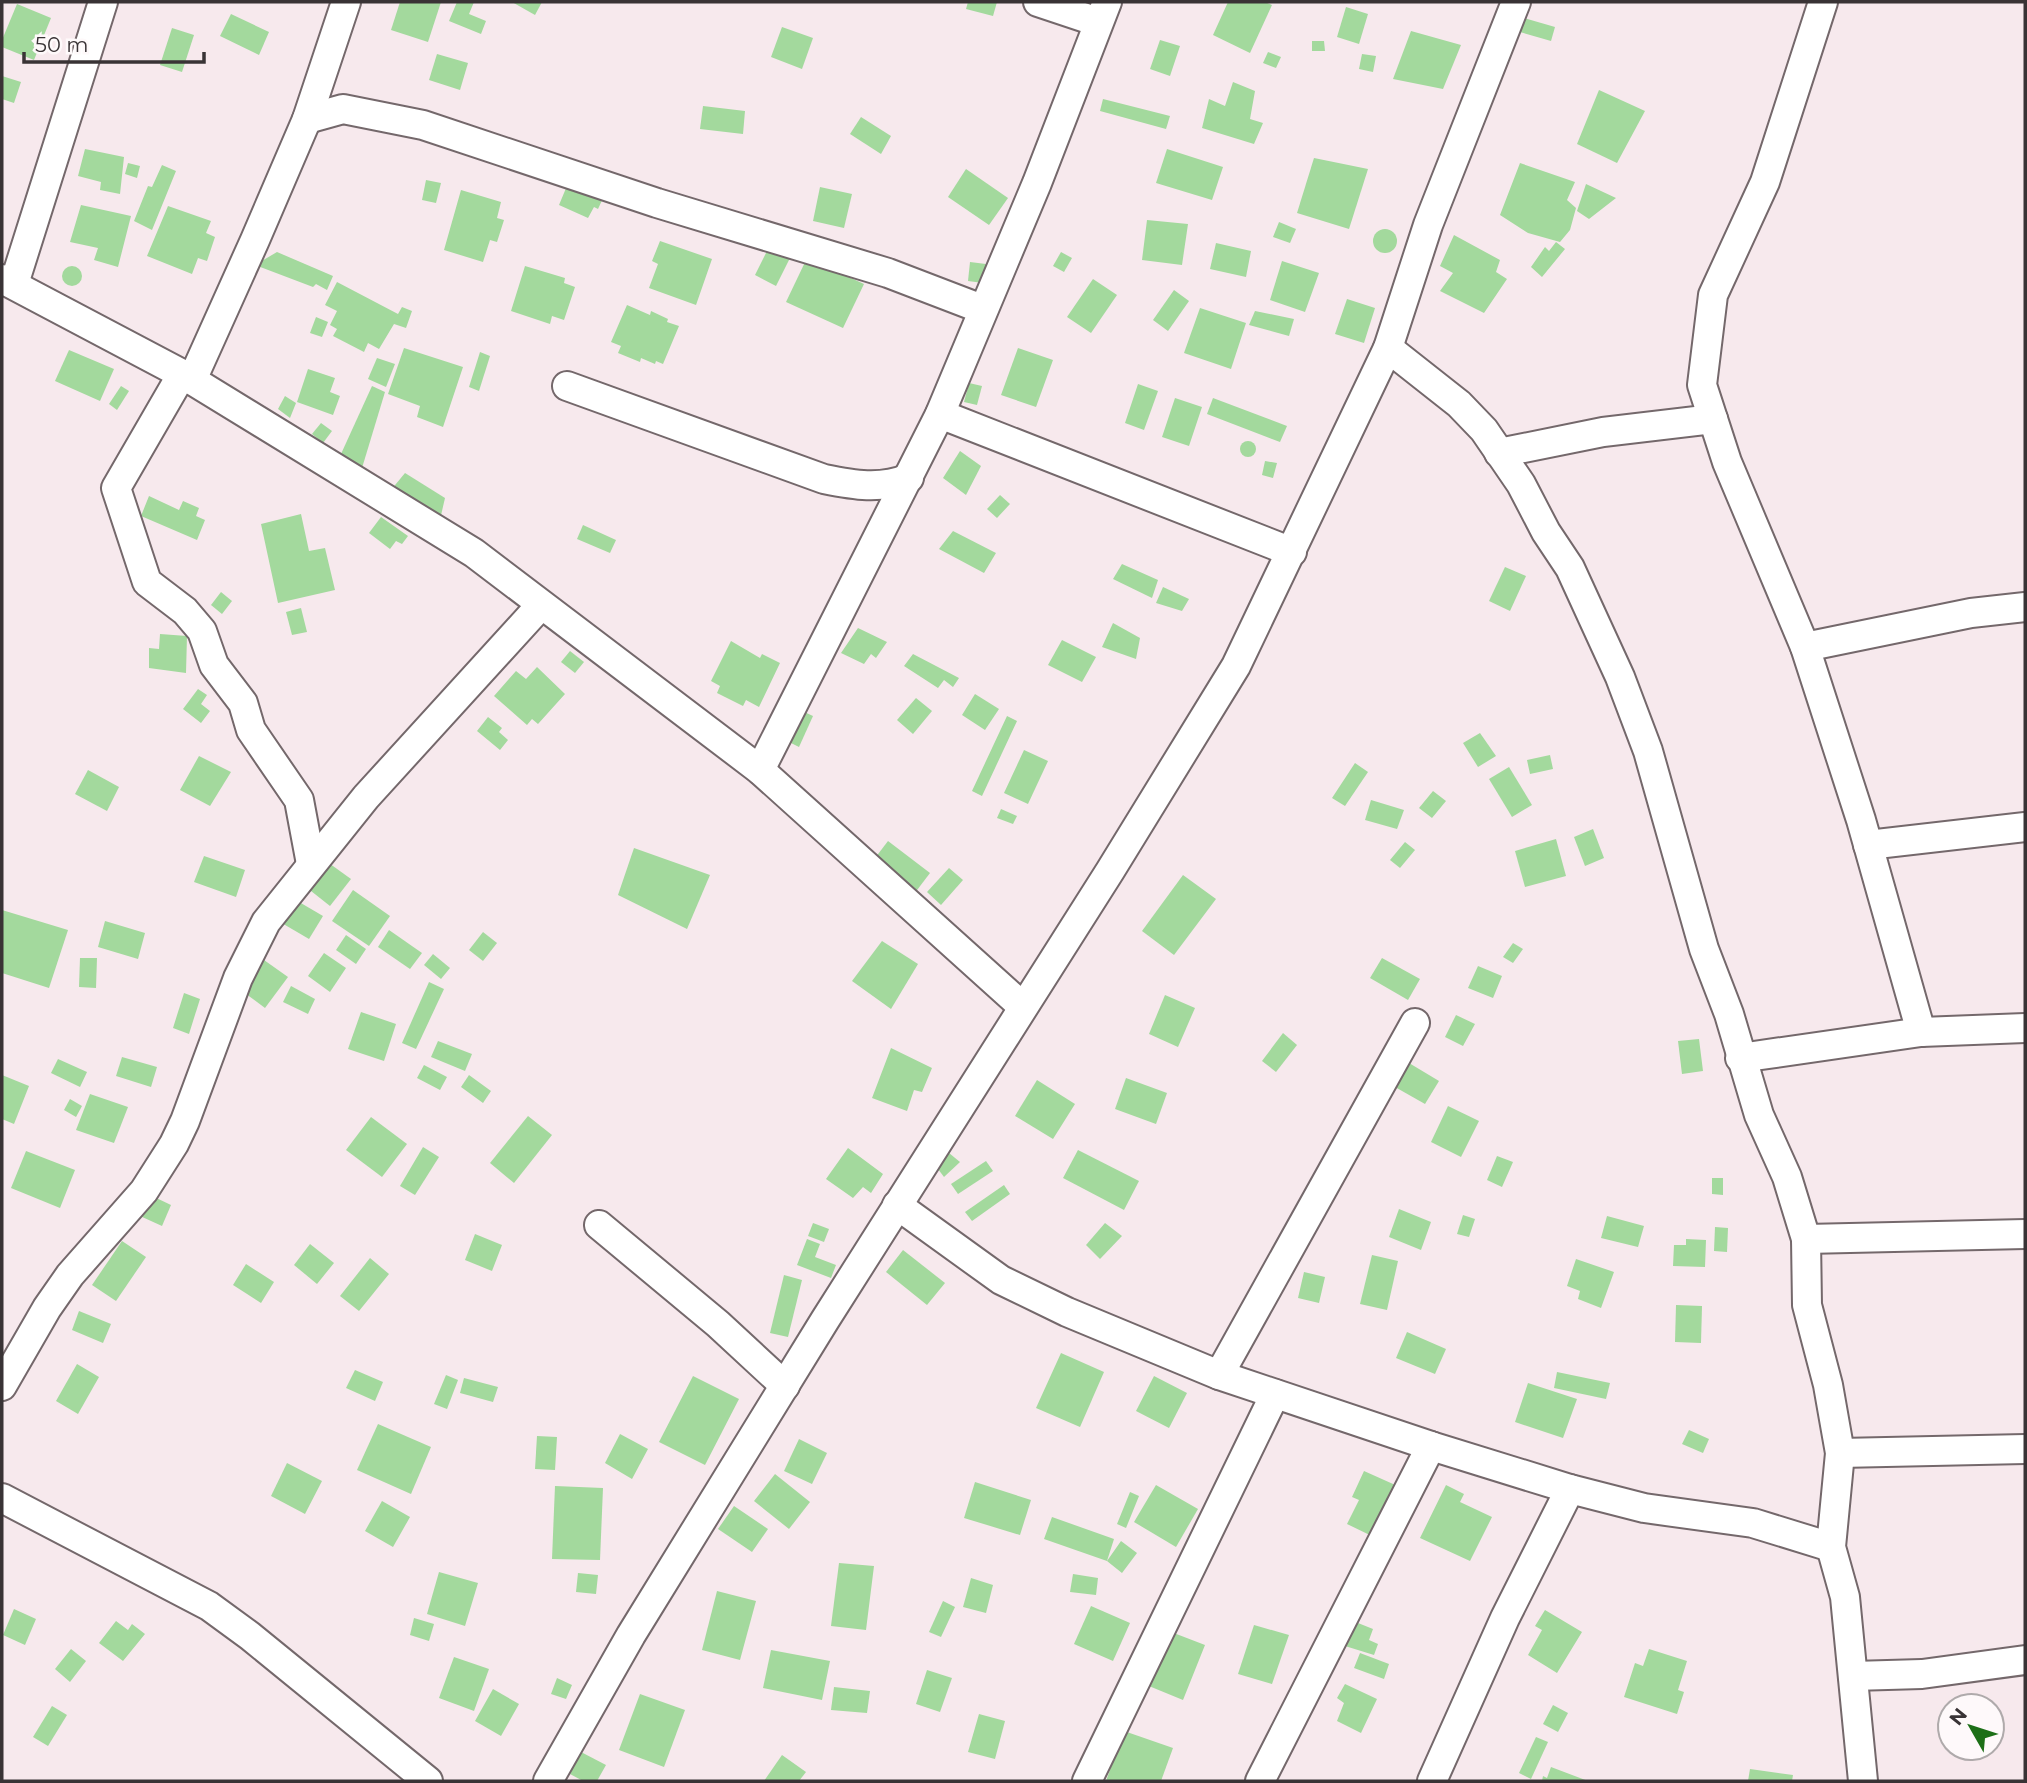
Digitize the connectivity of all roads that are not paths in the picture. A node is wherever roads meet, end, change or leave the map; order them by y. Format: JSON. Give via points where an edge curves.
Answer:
{"nodes":[{"id":1,"x":103,"y":2,"type":"edge"},
{"id":2,"x":346,"y":2,"type":"edge"},
{"id":3,"x":1038,"y":2,"type":"edge"},
{"id":4,"x":1516,"y":2,"type":"edge"},
{"id":5,"x":1823,"y":2,"type":"edge"},
{"id":6,"x":1103,"y":12,"type":"edge"},
{"id":7,"x":307,"y":119,"type":"junction"},
{"id":8,"x":8,"y":282,"type":"edge"},
{"id":9,"x":982,"y":309,"type":"junction"},
{"id":10,"x":1388,"y":348,"type":"junction"},
{"id":11,"x":187,"y":377,"type":"junction"},
{"id":12,"x":567,"y":386,"type":"dead end"},
{"id":13,"x":940,"y":414,"type":"junction"},
{"id":14,"x":1713,"y":419,"type":"junction"},
{"id":15,"x":1499,"y":453,"type":"junction"},
{"id":16,"x":909,"y":478,"type":"junction"},
{"id":17,"x":1292,"y":552,"type":"junction"},
{"id":18,"x":541,"y":605,"type":"junction"},
{"id":19,"x":2025,"y":607,"type":"edge"},
{"id":20,"x":1805,"y":647,"type":"junction"},
{"id":21,"x":761,"y":770,"type":"junction"},
{"id":22,"x":2025,"y":827,"type":"edge"},
{"id":23,"x":1868,"y":845,"type":"junction"},
{"id":24,"x":311,"y":864,"type":"junction"},
{"id":25,"x":1022,"y":1006,"type":"junction"},
{"id":26,"x":1415,"y":1023,"type":"dead end"},
{"id":27,"x":2025,"y":1028,"type":"edge"},
{"id":28,"x":1921,"y":1032,"type":"junction"},
{"id":29,"x":1740,"y":1058,"type":"junction"},
{"id":30,"x":897,"y":1205,"type":"junction"},
{"id":31,"x":599,"y":1225,"type":"dead end"},
{"id":32,"x":2025,"y":1234,"type":"edge"},
{"id":33,"x":1806,"y":1239,"type":"junction"},
{"id":34,"x":1219,"y":1375,"type":"junction"},
{"id":35,"x":2,"y":1386,"type":"edge"},
{"id":36,"x":785,"y":1386,"type":"junction"},
{"id":37,"x":1275,"y":1394,"type":"junction"},
{"id":38,"x":1430,"y":1446,"type":"junction"},
{"id":39,"x":2025,"y":1449,"type":"edge"},
{"id":40,"x":1840,"y":1453,"type":"junction"},
{"id":41,"x":1570,"y":1489,"type":"junction"},
{"id":42,"x":2,"y":1498,"type":"edge"},
{"id":43,"x":1831,"y":1547,"type":"junction"},
{"id":44,"x":2025,"y":1660,"type":"edge"},
{"id":45,"x":1853,"y":1676,"type":"junction"},
{"id":46,"x":428,"y":1781,"type":"edge"},
{"id":47,"x":548,"y":1781,"type":"edge"},
{"id":48,"x":1087,"y":1781,"type":"edge"},
{"id":49,"x":1260,"y":1781,"type":"edge"},
{"id":50,"x":1432,"y":1781,"type":"edge"},
{"id":51,"x":1863,"y":1781,"type":"edge"}],
"edges":[{"from":1,"to":8,"type":"street"},
{"from":2,"to":7,"type":"street"},
{"from":3,"to":6,"type":"street"},
{"from":4,"to":10,"type":"street","via":[[1429,225]]},
{"from":5,"to":14,"type":"street","via":[[1765,182],[1713,295],[1702,385]]},
{"from":6,"to":9,"type":"street"},
{"from":7,"to":9,"type":"street","via":[[342,109],[423,125],[669,207],[888,273]]},
{"from":7,"to":11,"type":"street"},
{"from":8,"to":11,"type":"street"},
{"from":9,"to":13,"type":"street"},
{"from":10,"to":15,"type":"street","via":[[1459,404]]},
{"from":10,"to":17,"type":"street"},
{"from":11,"to":18,"type":"street","via":[[474,553]]},
{"from":11,"to":24,"type":"street","via":[[116,488],[146,582],[185,611],[202,631],[215,665],[243,703],[251,730],[299,800]]},
{"from":12,"to":16,"type":"street","via":[[824,479],[872,486]]},
{"from":13,"to":16,"type":"street"},
{"from":13,"to":17,"type":"street"},
{"from":14,"to":15,"type":"street","via":[[1603,432]]},
{"from":14,"to":20,"type":"street"},
{"from":15,"to":29,"type":"street","via":[[1570,568],[1625,689],[1648,751]]},
{"from":16,"to":21,"type":"street"},
{"from":17,"to":25,"type":"street","via":[[1236,666]]},
{"from":18,"to":21,"type":"street"},
{"from":18,"to":24,"type":"street"},
{"from":19,"to":20,"type":"street","via":[[1971,613]]},
{"from":20,"to":23,"type":"street"},
{"from":21,"to":25,"type":"street"},
{"from":22,"to":23,"type":"street"},
{"from":23,"to":28,"type":"street"},
{"from":24,"to":35,"type":"street","via":[[266,922],[238,978],[174,1144],[144,1191],[70,1275]]},
{"from":25,"to":30,"type":"street"},
{"from":26,"to":34,"type":"street"},
{"from":27,"to":28,"type":"street"},
{"from":28,"to":29,"type":"street"},
{"from":29,"to":33,"type":"street"},
{"from":30,"to":34,"type":"street","via":[[1001,1280]]},
{"from":30,"to":36,"type":"street"},
{"from":31,"to":36,"type":"street"},
{"from":32,"to":33,"type":"street"},
{"from":33,"to":40,"type":"street","via":[[1807,1305],[1829,1385]]},
{"from":34,"to":37,"type":"street"},
{"from":36,"to":47,"type":"street","via":[[631,1635]]},
{"from":37,"to":38,"type":"street"},
{"from":37,"to":48,"type":"street"},
{"from":38,"to":41,"type":"street"},
{"from":38,"to":49,"type":"street"},
{"from":39,"to":40,"type":"street"},
{"from":40,"to":43,"type":"street"},
{"from":41,"to":43,"type":"street","via":[[1644,1508],[1753,1523]]},
{"from":41,"to":50,"type":"street","via":[[1505,1618]]},
{"from":42,"to":46,"type":"street","via":[[209,1606]]},
{"from":43,"to":45,"type":"street","via":[[1845,1597]]},
{"from":44,"to":45,"type":"street","via":[[1922,1674]]},
{"from":45,"to":51,"type":"street"}]}
